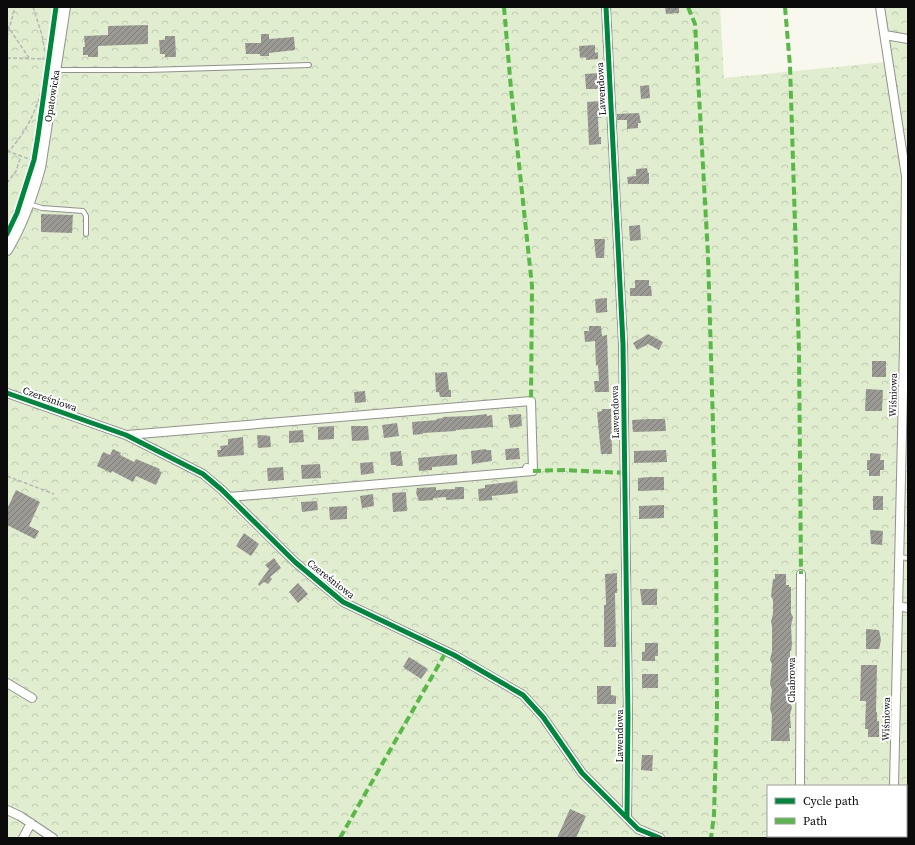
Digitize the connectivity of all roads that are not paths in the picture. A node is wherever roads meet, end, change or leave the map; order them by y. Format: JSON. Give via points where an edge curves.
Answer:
{"nodes":[{"id":1,"x":65,"y":7,"type":"edge"},
{"id":2,"x":606,"y":7,"type":"edge"},
{"id":3,"x":880,"y":7,"type":"edge"},
{"id":4,"x":885,"y":35,"type":"junction"},
{"id":5,"x":908,"y":39,"type":"edge"},
{"id":6,"x":309,"y":66,"type":"dead end"},
{"id":7,"x":56,"y":70,"type":"junction"},
{"id":8,"x":29,"y":204,"type":"junction"},
{"id":9,"x":907,"y":227,"type":"edge"},
{"id":10,"x":86,"y":234,"type":"dead end"},
{"id":11,"x":7,"y":250,"type":"edge"},
{"id":12,"x":907,"y":258,"type":"edge"},
{"id":13,"x":907,"y":289,"type":"edge"},
{"id":14,"x":906,"y":347,"type":"edge"},
{"id":15,"x":7,"y":394,"type":"edge"},
{"id":16,"x":126,"y":435,"type":"junction"},
{"id":17,"x":229,"y":497,"type":"junction"},
{"id":18,"x":899,"y":557,"type":"junction"},
{"id":19,"x":908,"y":558,"type":"edge"},
{"id":20,"x":801,"y":574,"type":"dead end"},
{"id":21,"x":898,"y":606,"type":"junction"},
{"id":22,"x":908,"y":608,"type":"edge"},
{"id":23,"x":7,"y":683,"type":"edge"},
{"id":24,"x":32,"y":698,"type":"dead end"},
{"id":25,"x":800,"y":785,"type":"edge"},
{"id":26,"x":894,"y":785,"type":"edge"},
{"id":27,"x":7,"y":810,"type":"edge"},
{"id":28,"x":627,"y":818,"type":"junction"},
{"id":29,"x":30,"y":823,"type":"junction"},
{"id":30,"x":23,"y":838,"type":"edge"},
{"id":31,"x":53,"y":838,"type":"edge"},
{"id":32,"x":660,"y":838,"type":"edge"}],
"edges":[{"from":1,"to":7,"type":"street","name":"Opatowicka"},
{"from":2,"to":28,"type":"street","name":"Lawendowa","via":[[623,344]]},
{"from":3,"to":4,"type":"street","name":"Wiśniowa"},
{"from":4,"to":5,"type":"street"},
{"from":4,"to":9,"type":"street","name":"Wiśniowa","via":[[906,176]]},
{"from":6,"to":7,"type":"lane"},
{"from":7,"to":8,"type":"street","name":"Opatowicka","via":[[40,168]]},
{"from":8,"to":10,"type":"lane","via":[[42,208],[83,211],[86,216]]},
{"from":8,"to":11,"type":"street","name":"Opatowicka"},
{"from":9,"to":12,"type":"street","name":"Wiśniowa"},
{"from":12,"to":13,"type":"street","name":"Wiśniowa"},
{"from":13,"to":14,"type":"street","name":"Wiśniowa"},
{"from":14,"to":18,"type":"street","name":"Wiśniowa"},
{"from":15,"to":16,"type":"street","name":"Czereśniowa"},
{"from":16,"to":17,"type":"street","name":"Czereśniowa","via":[[202,474]]},
{"from":16,"to":17,"type":"street","name":"Czereśniowa","via":[[531,401],[530,469]]},
{"from":17,"to":28,"type":"street","name":"Czereśniowa","via":[[295,562],[343,602],[454,655],[522,695],[543,717],[582,773]]},
{"from":18,"to":19,"type":"lane"},
{"from":18,"to":21,"type":"street","name":"Wiśniowa"},
{"from":20,"to":25,"type":"street","name":"Chabrowa"},
{"from":21,"to":22,"type":"street"},
{"from":21,"to":26,"type":"street","name":"Wiśniowa"},
{"from":23,"to":24,"type":"street"},
{"from":27,"to":29,"type":"street"},
{"from":28,"to":32,"type":"street","name":"Czereśniowa","via":[[638,829]]},
{"from":29,"to":30,"type":"street"},
{"from":29,"to":31,"type":"street"}]}
